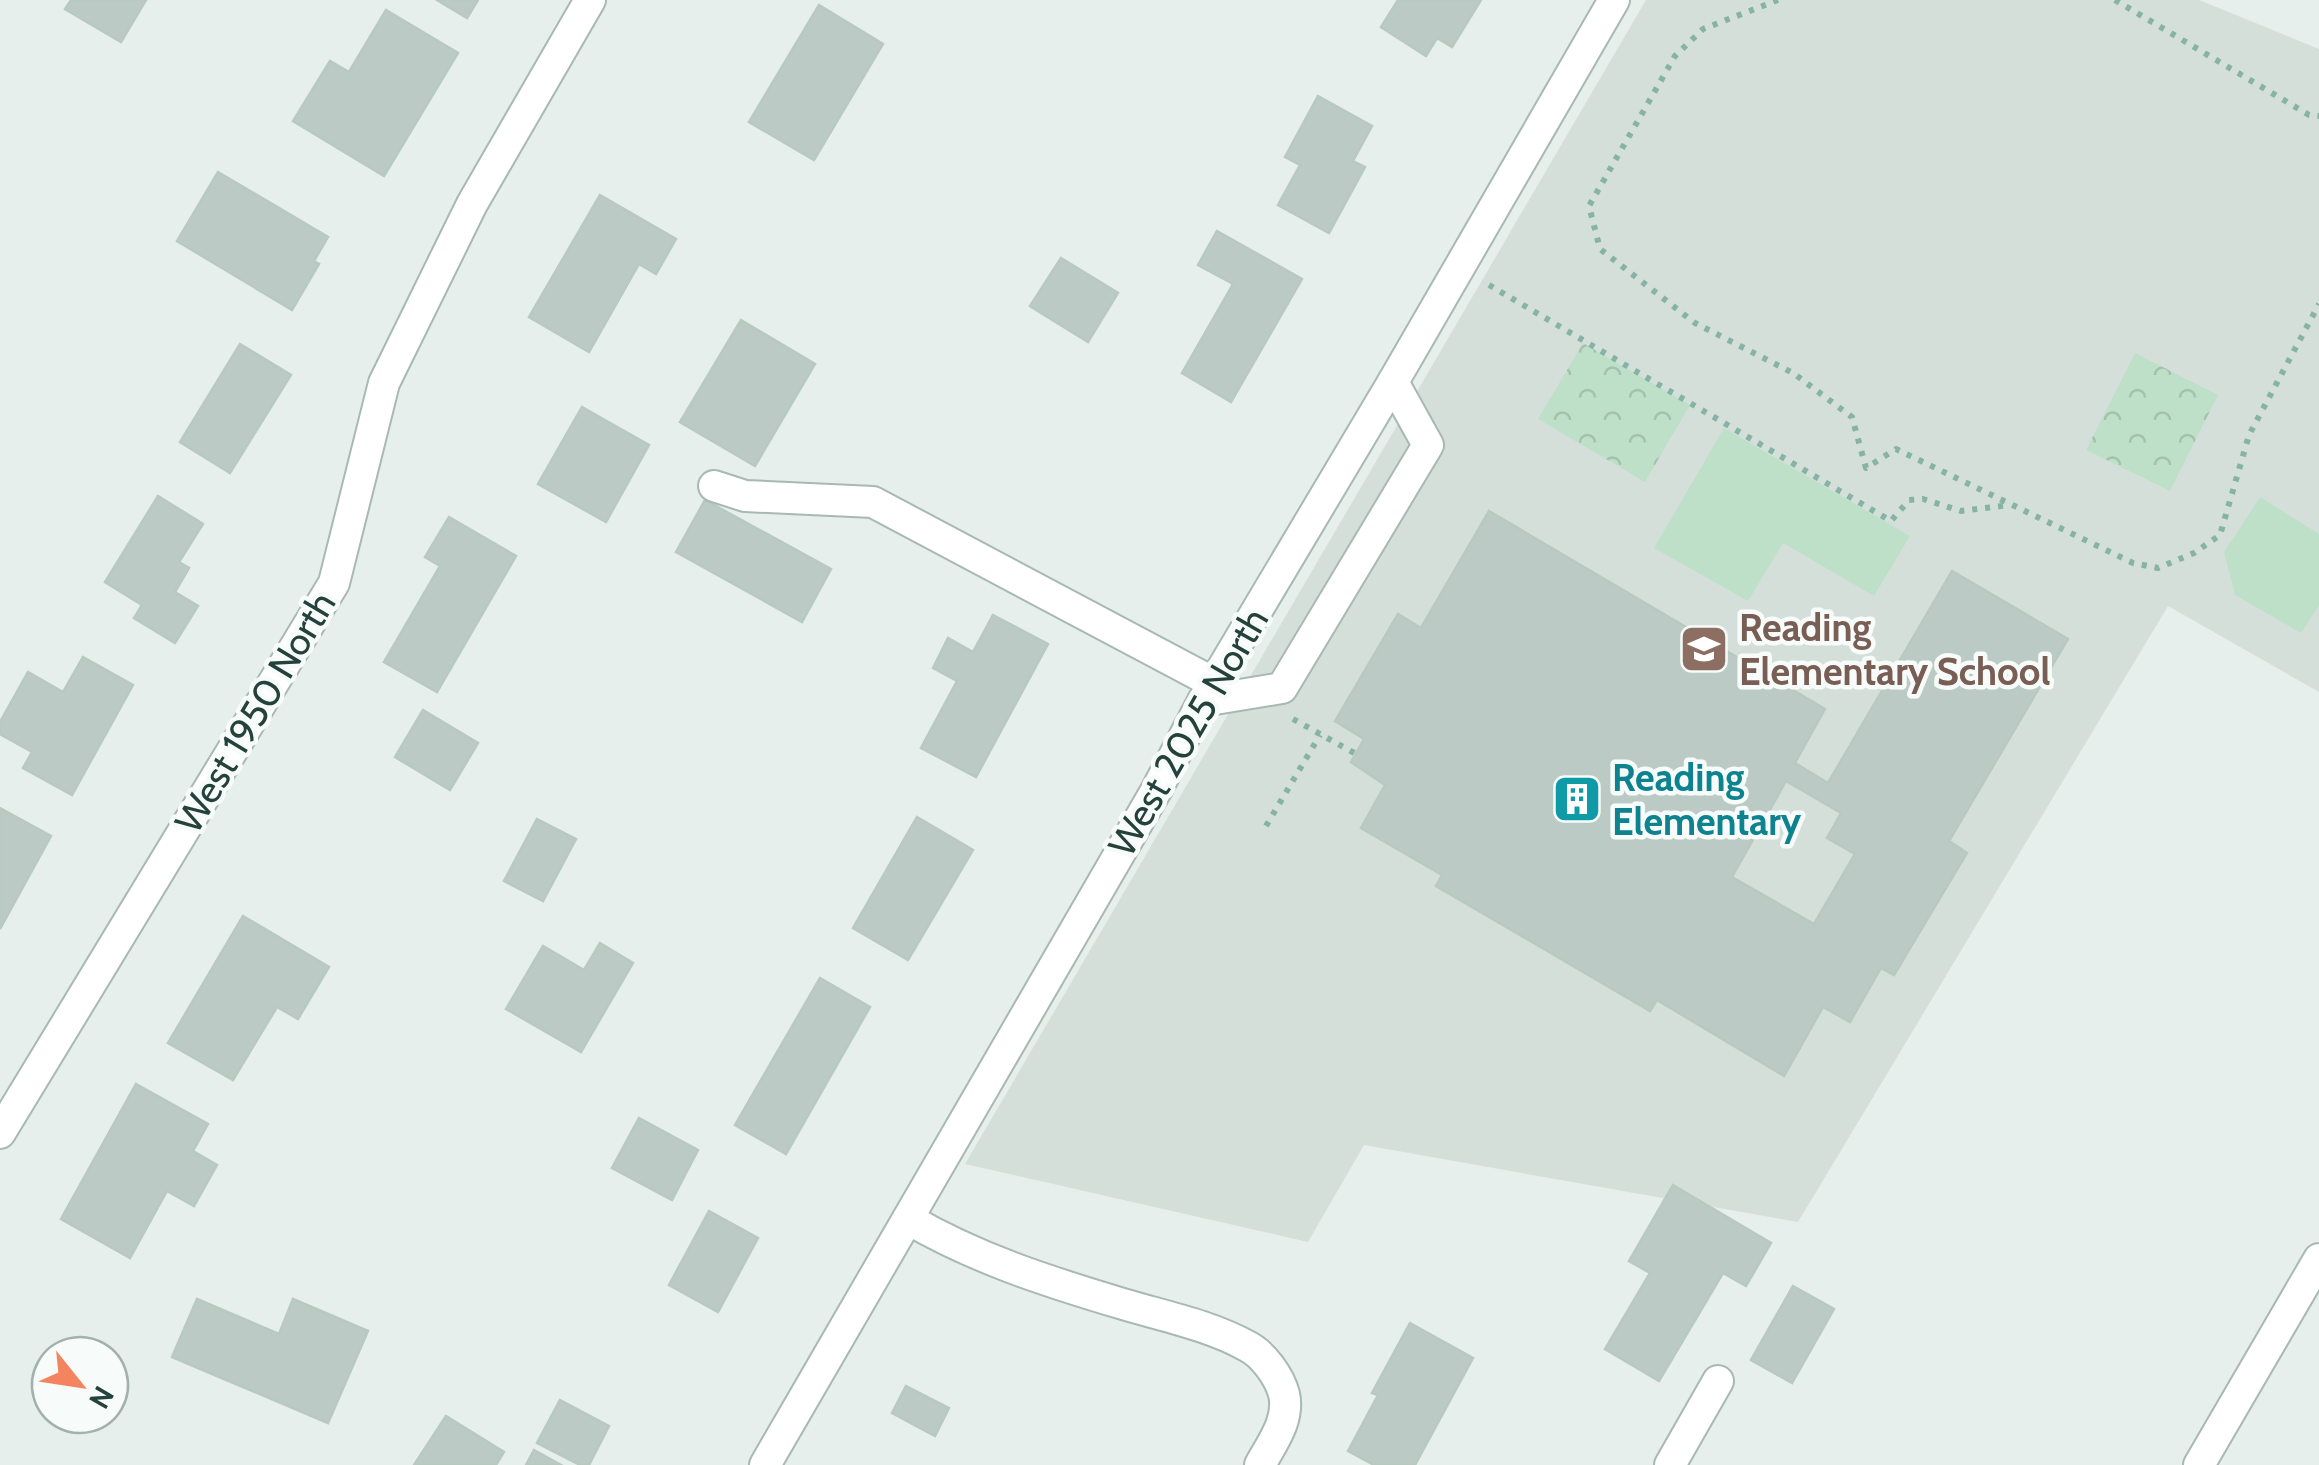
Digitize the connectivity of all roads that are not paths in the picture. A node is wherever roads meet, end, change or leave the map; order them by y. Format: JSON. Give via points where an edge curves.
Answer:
{"nodes":[{"id":1,"x":590,"y":0,"type":"edge"},
{"id":2,"x":1614,"y":0,"type":"edge"},
{"id":3,"x":1393,"y":382,"type":"junction"},
{"id":4,"x":714,"y":486,"type":"dead end"},
{"id":5,"x":1208,"y":692,"type":"junction"},
{"id":6,"x":0,"y":1133,"type":"edge"},
{"id":7,"x":908,"y":1219,"type":"junction"},
{"id":8,"x":2319,"y":1259,"type":"edge"},
{"id":9,"x":1718,"y":1382,"type":"dead end"},
{"id":10,"x":765,"y":1465,"type":"edge"},
{"id":11,"x":1260,"y":1465,"type":"edge"},
{"id":12,"x":1670,"y":1465,"type":"edge"},
{"id":13,"x":2199,"y":1465,"type":"edge"}],
"edges":[{"from":1,"to":6,"type":"street","name":"West 1950 North","via":[[472,204],[384,382],[334,582]]},
{"from":2,"to":3,"type":"street","name":"West 2025 North"},
{"from":3,"to":5,"type":"street","name":"West 2025 North"},
{"from":3,"to":5,"type":"street","via":[[1428,445],[1282,688]]},
{"from":4,"to":5,"type":"street","via":[[745,496],[874,502]]},
{"from":5,"to":7,"type":"street","name":"West 2025 North"},
{"from":7,"to":10,"type":"street","name":"West 2025 North"},
{"from":7,"to":11,"type":"street","via":[[966,1252],[1250,1347],[1273,1370],[1284,1394],[1284,1419]]},
{"from":8,"to":13,"type":"street"},
{"from":9,"to":12,"type":"street"}]}
